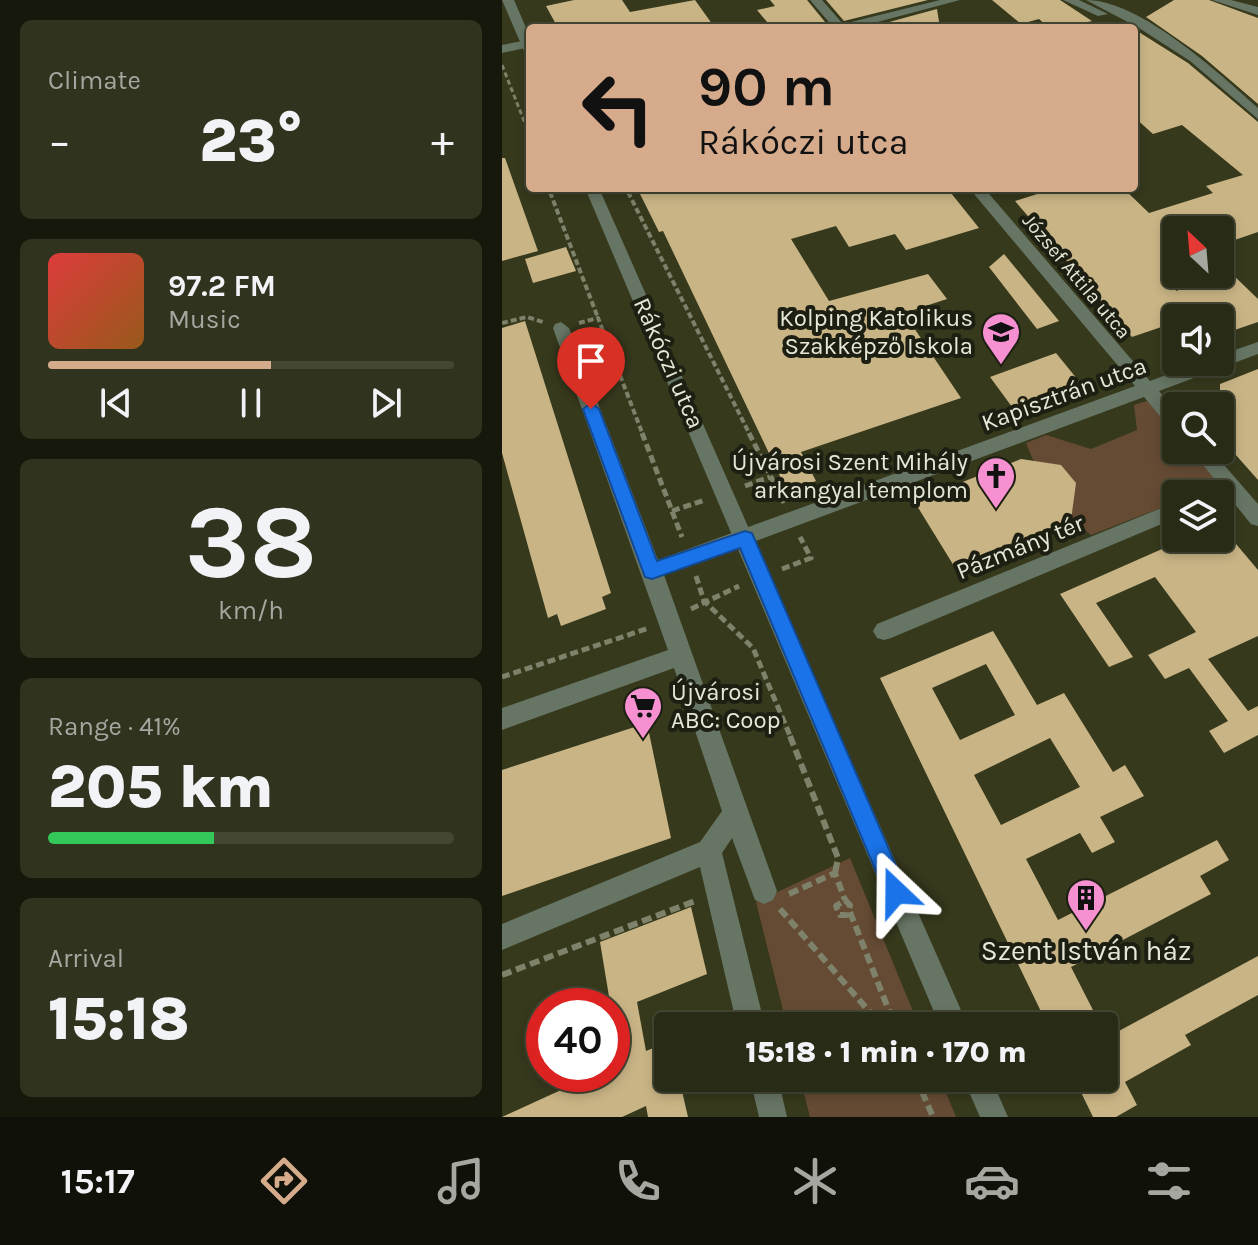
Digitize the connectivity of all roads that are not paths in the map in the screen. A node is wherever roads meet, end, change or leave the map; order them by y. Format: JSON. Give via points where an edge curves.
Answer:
{"nodes":[{"id":1,"x":508,"y":0,"type":"edge"},
{"id":2,"x":816,"y":0,"type":"edge"},
{"id":3,"x":954,"y":0,"type":"edge"},
{"id":4,"x":1069,"y":0,"type":"edge"},
{"id":5,"x":1092,"y":0,"type":"edge"},
{"id":6,"x":1218,"y":0,"type":"edge"},
{"id":7,"x":1258,"y":11,"type":"edge"},
{"id":8,"x":837,"y":24,"type":"edge"},
{"id":9,"x":856,"y":24,"type":"edge"},
{"id":10,"x":1121,"y":24,"type":"edge"},
{"id":11,"x":1138,"y":33,"type":"edge"},
{"id":12,"x":526,"y":42,"type":"edge"},
{"id":13,"x":526,"y":47,"type":"edge"},
{"id":14,"x":502,"y":49,"type":"edge"},
{"id":15,"x":1234,"y":94,"type":"junction"},
{"id":16,"x":1258,"y":115,"type":"edge"},
{"id":17,"x":594,"y":192,"type":"edge"},
{"id":18,"x":979,"y":192,"type":"edge"},
{"id":19,"x":561,"y":328,"type":"dead end"},
{"id":20,"x":1258,"y":348,"type":"edge"},
{"id":21,"x":1234,"y":357,"type":"edge"},
{"id":22,"x":1182,"y":376,"type":"edge"},
{"id":23,"x":1147,"y":389,"type":"junction"},
{"id":24,"x":1162,"y":407,"type":"edge"},
{"id":25,"x":1234,"y":499,"type":"edge"},
{"id":26,"x":1162,"y":516,"type":"edge"},
{"id":27,"x":1258,"y":518,"type":"edge"},
{"id":28,"x":745,"y":538,"type":"junction"},
{"id":29,"x":652,"y":571,"type":"junction"},
{"id":30,"x":884,"y":631,"type":"dead end"},
{"id":31,"x":683,"y":655,"type":"junction"},
{"id":32,"x":502,"y":719,"type":"edge"},
{"id":33,"x":735,"y":813,"type":"junction"},
{"id":34,"x":709,"y":851,"type":"junction"},
{"id":35,"x":769,"y":896,"type":"road end"},
{"id":36,"x":502,"y":937,"type":"edge"},
{"id":37,"x":748,"y":1012,"type":"edge"},
{"id":38,"x":948,"y":1012,"type":"edge"},
{"id":39,"x":767,"y":1092,"type":"edge"},
{"id":40,"x":983,"y":1092,"type":"edge"},
{"id":41,"x":773,"y":1117,"type":"edge"},
{"id":42,"x":994,"y":1117,"type":"edge"}],
"edges":[{"from":1,"to":12,"type":"street"},
{"from":2,"to":8,"type":"street"},
{"from":3,"to":9,"type":"street"},
{"from":4,"to":10,"type":"street"},
{"from":5,"to":15,"type":"street","via":[[1162,36]]},
{"from":6,"to":7,"type":"street"},
{"from":11,"to":15,"type":"street","via":[[1208,85]]},
{"from":13,"to":14,"type":"street"},
{"from":15,"to":16,"type":"street"},
{"from":17,"to":28,"type":"street","name":"Rákóczi utca"},
{"from":18,"to":23,"type":"street","name":"József Attila utca"},
{"from":19,"to":29,"type":"street"},
{"from":20,"to":21,"type":"street","name":"Kapisztrán utca"},
{"from":22,"to":23,"type":"street","name":"Kapisztrán utca"},
{"from":23,"to":24,"type":"street","name":"József Attila utca"},
{"from":23,"to":28,"type":"street","name":"Kapisztrán utca"},
{"from":25,"to":27,"type":"street"},
{"from":26,"to":30,"type":"street","name":"Pázmány tér"},
{"from":28,"to":29,"type":"street"},
{"from":28,"to":38,"type":"street","name":"Rákóczi utca"},
{"from":29,"to":31,"type":"street"},
{"from":31,"to":32,"type":"street"},
{"from":31,"to":33,"type":"street"},
{"from":33,"to":34,"type":"street"},
{"from":33,"to":35,"type":"street"},
{"from":34,"to":36,"type":"street"},
{"from":34,"to":37,"type":"street"},
{"from":39,"to":41,"type":"street"},
{"from":40,"to":42,"type":"street"}]}
